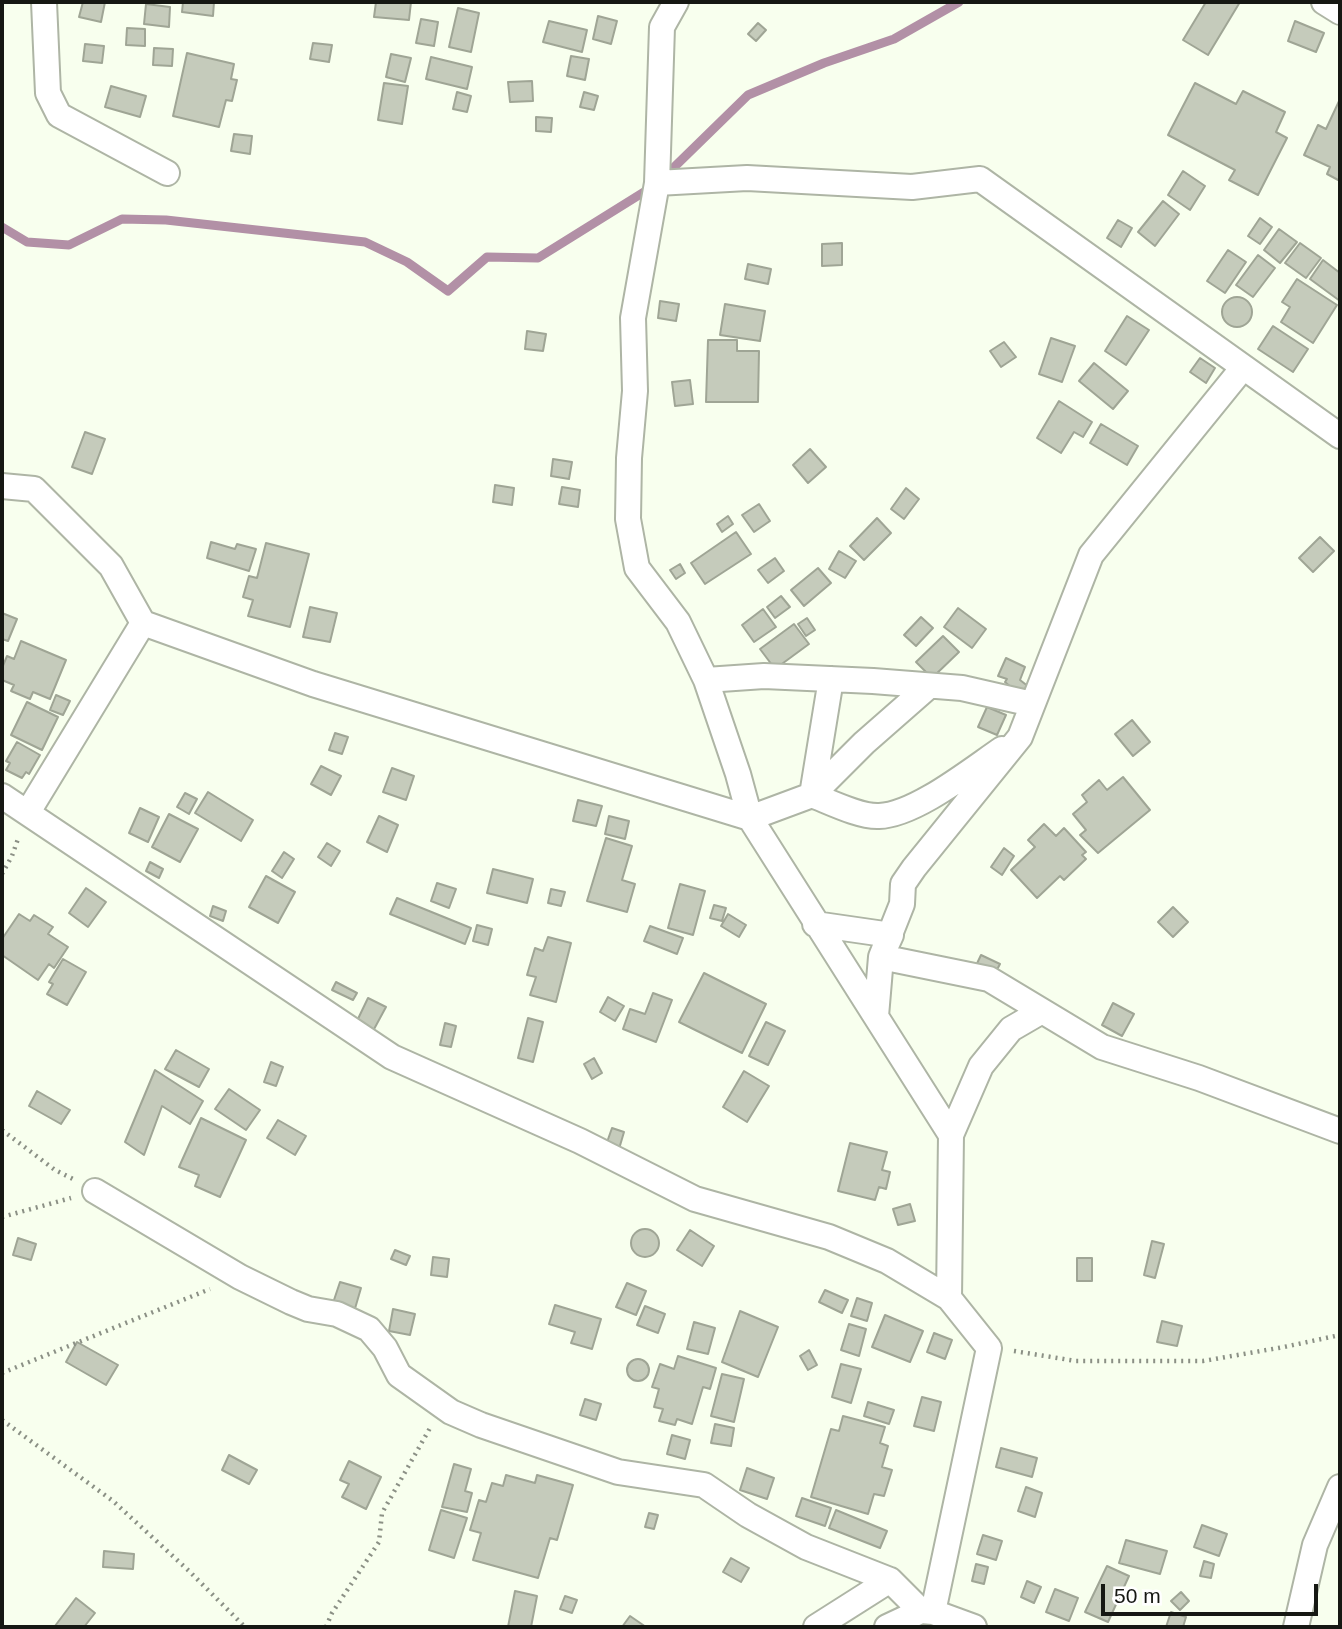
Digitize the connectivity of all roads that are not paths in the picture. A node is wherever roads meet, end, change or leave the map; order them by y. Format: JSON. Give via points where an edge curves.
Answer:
{"nodes":[{"id":1,"x":44,"y":2,"type":"edge"},
{"id":2,"x":676,"y":2,"type":"edge"},
{"id":3,"x":1324,"y":2,"type":"edge"},
{"id":4,"x":1340,"y":12,"type":"edge"},
{"id":5,"x":167,"y":173,"type":"dead end"},
{"id":6,"x":657,"y":183,"type":"junction"},
{"id":7,"x":1245,"y":369,"type":"junction"},
{"id":8,"x":1340,"y":436,"type":"edge"},
{"id":9,"x":2,"y":486,"type":"edge"},
{"id":10,"x":143,"y":623,"type":"junction"},
{"id":11,"x":706,"y":680,"type":"junction"},
{"id":12,"x":831,"y":680,"type":"junction"},
{"id":13,"x":929,"y":686,"type":"junction"},
{"id":14,"x":1032,"y":704,"type":"junction"},
{"id":15,"x":1020,"y":737,"type":"junction"},
{"id":16,"x":812,"y":795,"type":"junction"},
{"id":17,"x":2,"y":796,"type":"edge"},
{"id":18,"x":28,"y":812,"type":"junction"},
{"id":19,"x":750,"y":818,"type":"junction"},
{"id":20,"x":816,"y":924,"type":"junction"},
{"id":21,"x":881,"y":957,"type":"junction"},
{"id":22,"x":1042,"y":1011,"type":"junction"},
{"id":23,"x":876,"y":1016,"type":"junction"},
{"id":24,"x":1340,"y":1131,"type":"edge"},
{"id":25,"x":951,"y":1135,"type":"junction"},
{"id":26,"x":95,"y":1191,"type":"road end"},
{"id":27,"x":949,"y":1298,"type":"junction"},
{"id":28,"x":1340,"y":1487,"type":"edge"},
{"id":29,"x":890,"y":1580,"type":"junction"},
{"id":30,"x":927,"y":1611,"type":"junction"},
{"id":31,"x":816,"y":1627,"type":"edge"},
{"id":32,"x":887,"y":1627,"type":"edge"},
{"id":33,"x":974,"y":1627,"type":"edge"},
{"id":34,"x":1296,"y":1627,"type":"edge"}],
"edges":[{"from":1,"to":5,"type":"street","via":[[48,93],[59,115]]},
{"from":2,"to":6,"type":"street","via":[[662,27]]},
{"from":3,"to":4,"type":"street"},
{"from":6,"to":7,"type":"street","via":[[747,178],[912,187],[980,179]]},
{"from":6,"to":11,"type":"street","via":[[633,318],[635,391],[628,519],[637,568],[678,622]]},
{"from":7,"to":8,"type":"street"},
{"from":7,"to":14,"type":"street","via":[[1091,555]]},
{"from":9,"to":10,"type":"street","via":[[34,489],[111,566]]},
{"from":10,"to":18,"type":"street"},
{"from":10,"to":19,"type":"street","via":[[313,684]]},
{"from":11,"to":12,"type":"street","via":[[764,676]]},
{"from":11,"to":19,"type":"street"},
{"from":12,"to":13,"type":"street"},
{"from":12,"to":16,"type":"street"},
{"from":13,"to":14,"type":"street","via":[[962,688]]},
{"from":13,"to":16,"type":"street"},
{"from":14,"to":15,"type":"street"},
{"from":15,"to":16,"type":"street","via":[[903,812],[877,817]]},
{"from":15,"to":21,"type":"street","via":[[903,884],[902,904]]},
{"from":16,"to":19,"type":"street"},
{"from":17,"to":18,"type":"street"},
{"from":18,"to":27,"type":"street","via":[[393,1057],[580,1141],[695,1199],[829,1237],[887,1261]]},
{"from":19,"to":20,"type":"street"},
{"from":20,"to":21,"type":"street","via":[[891,935]]},
{"from":20,"to":23,"type":"street"},
{"from":21,"to":22,"type":"street","via":[[989,979]]},
{"from":21,"to":23,"type":"street"},
{"from":22,"to":24,"type":"street","via":[[1102,1047]]},
{"from":22,"to":25,"type":"street","via":[[1012,1029],[981,1066]]},
{"from":23,"to":25,"type":"street"},
{"from":25,"to":27,"type":"street"},
{"from":26,"to":29,"type":"street","via":[[240,1277],[291,1302],[337,1314],[369,1329],[399,1375],[481,1425],[618,1472],[704,1485],[806,1547]]},
{"from":27,"to":30,"type":"street","via":[[989,1348]]},
{"from":28,"to":34,"type":"street","via":[[1315,1545]]},
{"from":29,"to":30,"type":"street"},
{"from":29,"to":31,"type":"street"},
{"from":30,"to":32,"type":"street"},
{"from":30,"to":33,"type":"street"}]}
